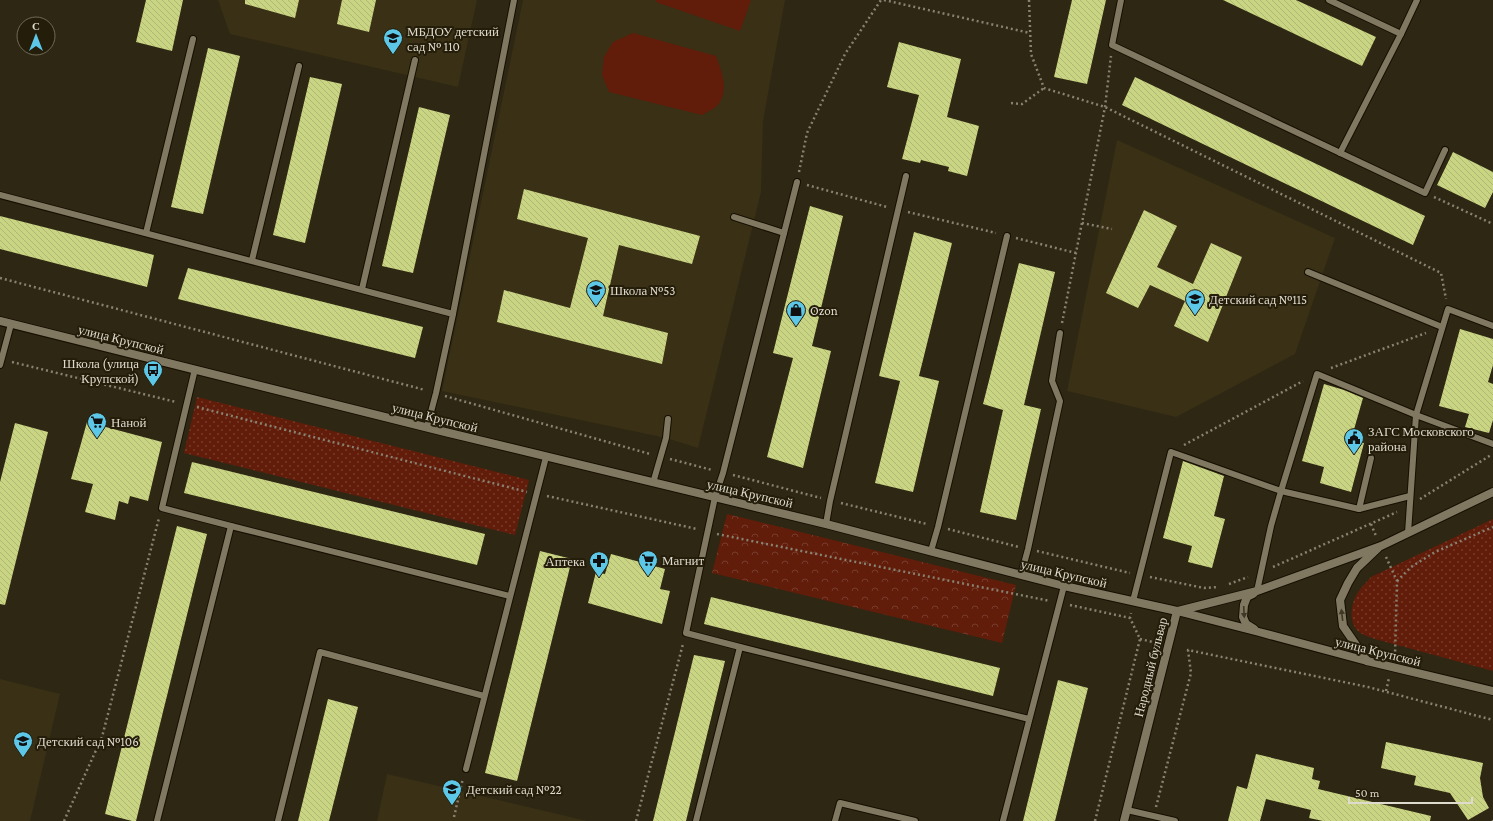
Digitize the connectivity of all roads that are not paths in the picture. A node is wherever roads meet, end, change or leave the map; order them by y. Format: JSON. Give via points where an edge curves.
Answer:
{"nodes":[{"id":1,"x":514,"y":0,"type":"edge"},
{"id":2,"x":1121,"y":0,"type":"edge"},
{"id":3,"x":1329,"y":0,"type":"edge"},
{"id":4,"x":1417,"y":0,"type":"edge"},
{"id":5,"x":1401,"y":34,"type":"junction"},
{"id":6,"x":193,"y":39,"type":"dead end"},
{"id":7,"x":415,"y":60,"type":"dead end"},
{"id":8,"x":299,"y":66,"type":"dead end"},
{"id":9,"x":1445,"y":150,"type":"dead end"},
{"id":10,"x":1340,"y":153,"type":"junction"},
{"id":11,"x":906,"y":176,"type":"dead end"},
{"id":12,"x":797,"y":182,"type":"road end"},
{"id":13,"x":0,"y":195,"type":"edge"},
{"id":14,"x":734,"y":217,"type":"dead end"},
{"id":15,"x":146,"y":233,"type":"junction"},
{"id":16,"x":784,"y":233,"type":"junction"},
{"id":17,"x":1007,"y":236,"type":"road end"},
{"id":18,"x":252,"y":260,"type":"junction"},
{"id":19,"x":1308,"y":272,"type":"dead end"},
{"id":20,"x":362,"y":289,"type":"junction"},
{"id":21,"x":453,"y":314,"type":"junction"},
{"id":22,"x":0,"y":321,"type":"edge"},
{"id":23,"x":11,"y":324,"type":"junction"},
{"id":24,"x":1493,"y":326,"type":"edge"},
{"id":25,"x":1442,"y":327,"type":"junction"},
{"id":26,"x":1060,"y":333,"type":"road end"},
{"id":27,"x":1,"y":362,"type":"edge"},
{"id":28,"x":195,"y":369,"type":"junction"},
{"id":29,"x":1416,"y":416,"type":"junction"},
{"id":30,"x":668,"y":419,"type":"dead end"},
{"id":31,"x":427,"y":427,"type":"junction"},
{"id":32,"x":1493,"y":444,"type":"edge"},
{"id":33,"x":546,"y":457,"type":"junction"},
{"id":34,"x":1372,"y":458,"type":"dead end"},
{"id":35,"x":653,"y":483,"type":"junction"},
{"id":36,"x":1281,"y":491,"type":"junction"},
{"id":37,"x":1493,"y":492,"type":"edge"},
{"id":38,"x":1410,"y":496,"type":"junction"},
{"id":39,"x":715,"y":497,"type":"junction"},
{"id":40,"x":1359,"y":509,"type":"junction"},
{"id":41,"x":826,"y":524,"type":"junction"},
{"id":42,"x":231,"y":526,"type":"junction"},
{"id":43,"x":1408,"y":533,"type":"junction"},
{"id":44,"x":1381,"y":546,"type":"junction"},
{"id":45,"x":931,"y":550,"type":"junction"},
{"id":46,"x":1021,"y":575,"type":"junction"},
{"id":47,"x":1064,"y":586,"type":"junction"},
{"id":48,"x":1257,"y":591,"type":"junction"},
{"id":49,"x":510,"y":596,"type":"junction"},
{"id":50,"x":1133,"y":601,"type":"junction"},
{"id":51,"x":1177,"y":612,"type":"junction"},
{"id":52,"x":1259,"y":632,"type":"junction"},
{"id":53,"x":740,"y":647,"type":"junction"},
{"id":54,"x":1367,"y":661,"type":"junction"},
{"id":55,"x":1493,"y":691,"type":"edge"},
{"id":56,"x":484,"y":696,"type":"junction"},
{"id":57,"x":1030,"y":718,"type":"junction"},
{"id":58,"x":466,"y":769,"type":"road end"},
{"id":59,"x":1127,"y":810,"type":"junction"},
{"id":60,"x":157,"y":821,"type":"edge"},
{"id":61,"x":278,"y":821,"type":"edge"},
{"id":62,"x":696,"y":821,"type":"edge"},
{"id":63,"x":835,"y":821,"type":"edge"},
{"id":64,"x":915,"y":821,"type":"edge"},
{"id":65,"x":1003,"y":821,"type":"edge"},
{"id":66,"x":1124,"y":821,"type":"edge"},
{"id":67,"x":1175,"y":821,"type":"edge"}],
"edges":[{"from":1,"to":21,"type":"lane"},
{"from":2,"to":10,"type":"lane","via":[[1112,45]]},
{"from":3,"to":5,"type":"lane"},
{"from":4,"to":5,"type":"lane"},
{"from":5,"to":10,"type":"lane"},
{"from":6,"to":15,"type":"lane"},
{"from":7,"to":20,"type":"lane"},
{"from":8,"to":18,"type":"lane"},
{"from":9,"to":10,"type":"lane","via":[[1425,193]]},
{"from":11,"to":41,"type":"lane"},
{"from":12,"to":16,"type":"lane"},
{"from":13,"to":15,"type":"lane"},
{"from":14,"to":16,"type":"lane"},
{"from":15,"to":18,"type":"lane"},
{"from":16,"to":39,"type":"lane"},
{"from":17,"to":45,"type":"lane"},
{"from":18,"to":20,"type":"lane"},
{"from":19,"to":25,"type":"lane"},
{"from":20,"to":21,"type":"lane"},
{"from":21,"to":31,"type":"lane"},
{"from":22,"to":23,"type":"street","name":"улица Крупской"},
{"from":23,"to":27,"type":"lane"},
{"from":23,"to":28,"type":"street","name":"улица Крупской"},
{"from":24,"to":25,"type":"lane","via":[[1448,309]]},
{"from":25,"to":29,"type":"lane"},
{"from":26,"to":46,"type":"lane","via":[[1052,381],[1060,401]]},
{"from":28,"to":31,"type":"street","name":"улица Крупской"},
{"from":28,"to":42,"type":"lane","via":[[162,508]]},
{"from":29,"to":32,"type":"lane"},
{"from":29,"to":36,"type":"lane","via":[[1316,374]]},
{"from":29,"to":38,"type":"lane"},
{"from":30,"to":35,"type":"lane","via":[[666,438]]},
{"from":31,"to":33,"type":"street","name":"улица Крупской"},
{"from":33,"to":35,"type":"street","name":"улица Крупской"},
{"from":33,"to":49,"type":"lane"},
{"from":34,"to":40,"type":"lane"},
{"from":35,"to":39,"type":"street","name":"улица Крупской"},
{"from":36,"to":40,"type":"lane"},
{"from":36,"to":48,"type":"lane"},
{"from":36,"to":50,"type":"lane","via":[[1172,452]]},
{"from":37,"to":43,"type":"street","name":"Народный бульвар"},
{"from":38,"to":40,"type":"lane"},
{"from":38,"to":43,"type":"lane"},
{"from":39,"to":41,"type":"street","name":"улица Крупской"},
{"from":39,"to":53,"type":"lane","via":[[686,633]]},
{"from":41,"to":45,"type":"street","name":"улица Крупской"},
{"from":42,"to":49,"type":"lane"},
{"from":42,"to":60,"type":"lane"},
{"from":43,"to":44,"type":"street","name":"Народный бульвар"},
{"from":44,"to":48,"type":"street","name":"Народный бульвар"},
{"from":54,"to":44,"type":"street","name":"Народный бульвар","one_way":true,"via":[[1343,626],[1340,600],[1357,568]]},
{"from":45,"to":46,"type":"street","name":"улица Крупской"},
{"from":46,"to":47,"type":"street","name":"улица Крупской"},
{"from":47,"to":50,"type":"street","name":"улица Крупской"},
{"from":47,"to":57,"type":"lane"},
{"from":48,"to":51,"type":"street","name":"Народный бульвар"},
{"from":48,"to":52,"type":"street","one_way":true,"via":[[1247,597],[1244,617],[1246,624]]},
{"from":49,"to":56,"type":"lane"},
{"from":50,"to":51,"type":"street","name":"улица Крупской"},
{"from":51,"to":52,"type":"street","name":"улица Крупской"},
{"from":51,"to":59,"type":"street","name":"Народный бульвар"},
{"from":52,"to":54,"type":"street","name":"улица Крупской"},
{"from":53,"to":57,"type":"lane"},
{"from":53,"to":62,"type":"lane"},
{"from":54,"to":55,"type":"street","name":"улица Крупской"},
{"from":56,"to":58,"type":"lane"},
{"from":56,"to":61,"type":"lane","via":[[320,652]]},
{"from":57,"to":65,"type":"lane"},
{"from":59,"to":66,"type":"street","name":"Народный бульвар"},
{"from":59,"to":67,"type":"lane"},
{"from":63,"to":64,"type":"lane","via":[[840,802]]}]}
